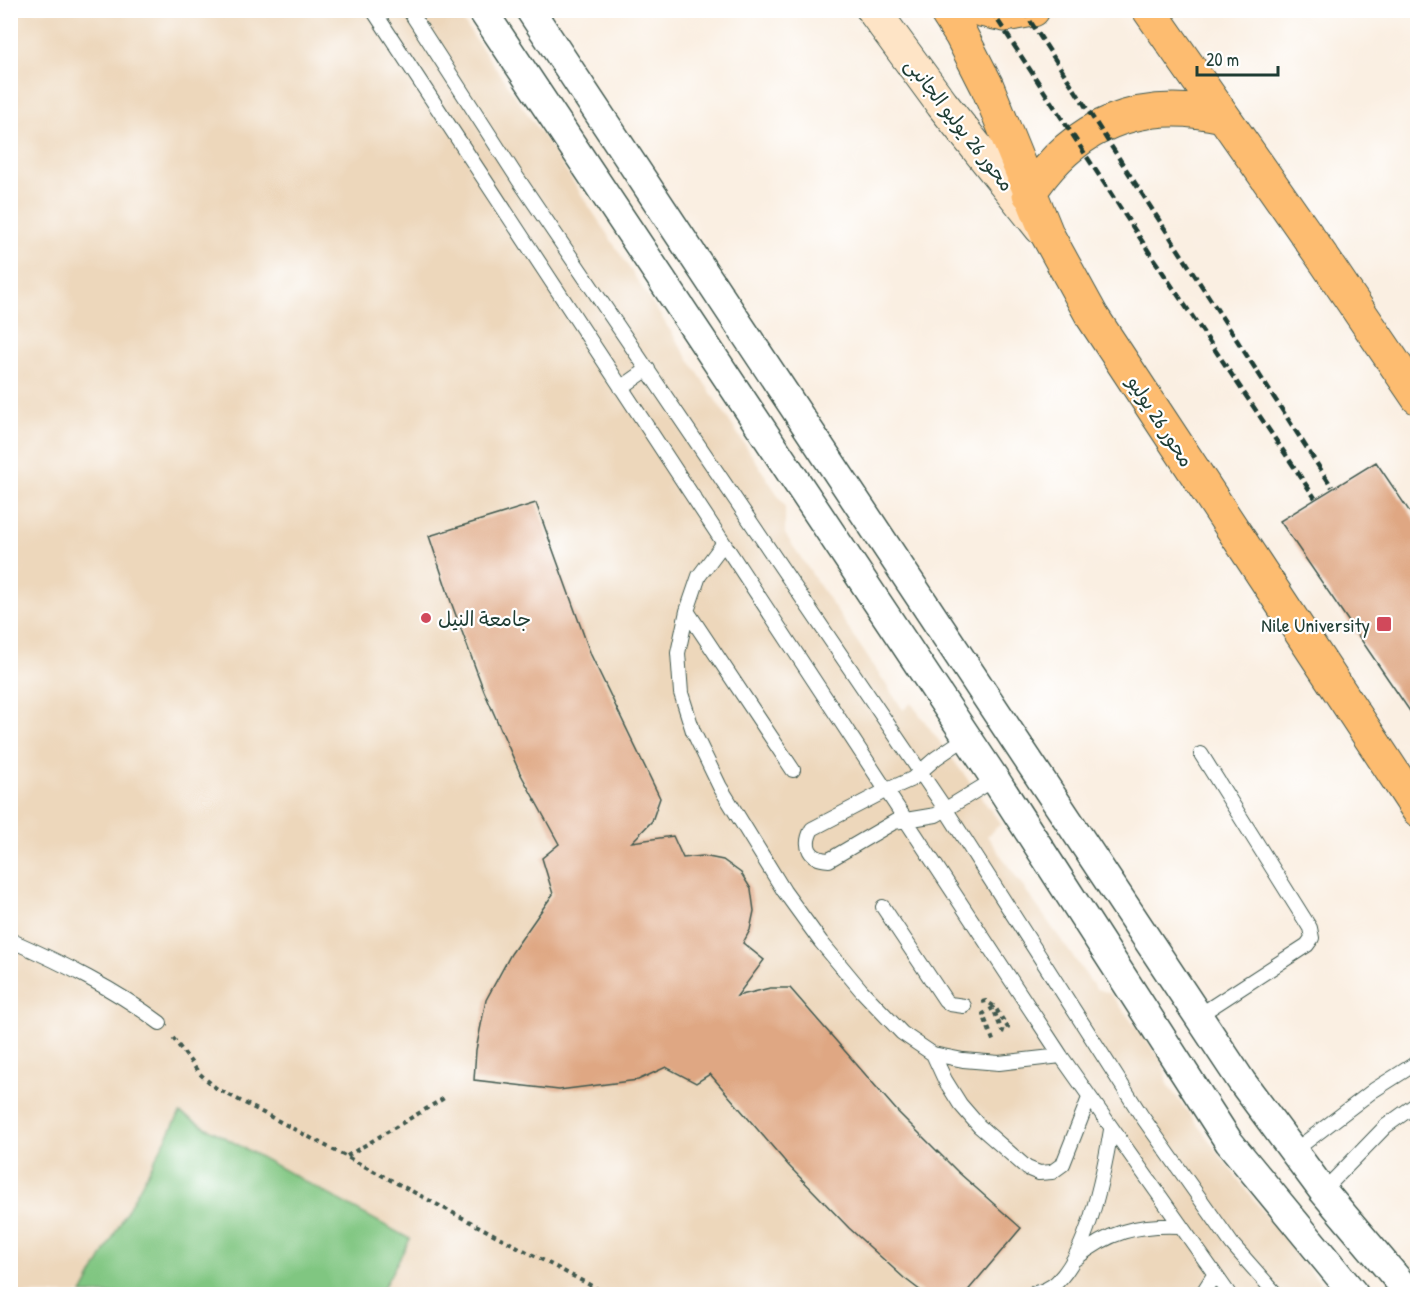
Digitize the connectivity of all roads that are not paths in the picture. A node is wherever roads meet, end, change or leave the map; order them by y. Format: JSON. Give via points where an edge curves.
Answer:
{"nodes":[{"id":1,"x":373,"y":10,"type":"edge"},
{"id":2,"x":409,"y":10,"type":"edge"},
{"id":3,"x":483,"y":10,"type":"edge"},
{"id":4,"x":530,"y":10,"type":"edge"},
{"id":5,"x":873,"y":10,"type":"edge"},
{"id":6,"x":945,"y":10,"type":"edge"},
{"id":7,"x":981,"y":10,"type":"edge"},
{"id":8,"x":1033,"y":10,"type":"edge"},
{"id":9,"x":1149,"y":10,"type":"edge"},
{"id":10,"x":1223,"y":116,"type":"junction"},
{"id":11,"x":1029,"y":194,"type":"junction"},
{"id":12,"x":1048,"y":236,"type":"junction"},
{"id":13,"x":648,"y":369,"type":"junction"},
{"id":14,"x":621,"y":388,"type":"junction"},
{"id":15,"x":1418,"y":398,"type":"edge"},
{"id":16,"x":723,"y":544,"type":"junction"},
{"id":17,"x":687,"y":610,"type":"junction"},
{"id":18,"x":999,"y":717,"type":"junction"},
{"id":19,"x":967,"y":737,"type":"junction"},
{"id":20,"x":1201,"y":754,"type":"dead end"},
{"id":21,"x":1027,"y":758,"type":"junction"},
{"id":22,"x":793,"y":770,"type":"dead end"},
{"id":23,"x":921,"y":773,"type":"junction"},
{"id":24,"x":995,"y":779,"type":"junction"},
{"id":25,"x":885,"y":791,"type":"junction"},
{"id":26,"x":946,"y":810,"type":"junction"},
{"id":27,"x":1418,"y":810,"type":"edge"},
{"id":28,"x":904,"y":819,"type":"junction"},
{"id":29,"x":883,"y":907,"type":"dead end"},
{"id":30,"x":10,"y":940,"type":"edge"},
{"id":31,"x":964,"y":1006,"type":"road end"},
{"id":32,"x":1198,"y":1016,"type":"junction"},
{"id":33,"x":160,"y":1023,"type":"road end"},
{"id":34,"x":933,"y":1053,"type":"junction"},
{"id":35,"x":1061,"y":1056,"type":"junction"},
{"id":36,"x":1418,"y":1062,"type":"edge"},
{"id":37,"x":1089,"y":1098,"type":"junction"},
{"id":38,"x":1418,"y":1103,"type":"edge"},
{"id":39,"x":1112,"y":1130,"type":"junction"},
{"id":40,"x":1293,"y":1151,"type":"junction"},
{"id":41,"x":1323,"y":1191,"type":"junction"},
{"id":42,"x":1180,"y":1226,"type":"junction"},
{"id":43,"x":1073,"y":1260,"type":"junction"},
{"id":44,"x":1214,"y":1275,"type":"junction"},
{"id":45,"x":1032,"y":1294,"type":"edge"},
{"id":46,"x":1202,"y":1294,"type":"edge"},
{"id":47,"x":1229,"y":1294,"type":"edge"},
{"id":48,"x":1276,"y":1294,"type":"edge"},
{"id":49,"x":1354,"y":1294,"type":"edge"},
{"id":50,"x":1410,"y":1294,"type":"edge"}],
"edges":[{"from":1,"to":14,"type":"lane"},
{"from":2,"to":13,"type":"lane"},
{"from":3,"to":19,"type":"street"},
{"from":4,"to":18,"type":"street"},
{"from":5,"to":12,"type":"main road","name":"محور 26 يوليو الجانبى"},
{"from":6,"to":11,"type":"highway","name":"محور 26 يوليو","via":[[987,86]]},
{"from":7,"to":8,"type":"highway","via":[[1005,15]]},
{"from":9,"to":10,"type":"highway"},
{"from":10,"to":11,"type":"highway","via":[[1190,110],[1155,110],[1112,121],[1073,143],[1041,175]]},
{"from":10,"to":15,"type":"highway"},
{"from":11,"to":12,"type":"highway","name":"محور 26 يوليو"},
{"from":12,"to":27,"type":"highway","name":"محور 26 يوليو","via":[[1092,316]]},
{"from":13,"to":14,"type":"lane"},
{"from":13,"to":23,"type":"lane"},
{"from":14,"to":16,"type":"lane"},
{"from":16,"to":17,"type":"lane","via":[[699,576]]},
{"from":16,"to":25,"type":"lane"},
{"from":17,"to":22,"type":"lane"},
{"from":17,"to":34,"type":"lane","via":[[678,653],[681,693],[693,731],[720,787],[784,891],[821,942],[902,1033]]},
{"from":18,"to":19,"type":"street"},
{"from":18,"to":21,"type":"street"},
{"from":19,"to":23,"type":"lane"},
{"from":19,"to":24,"type":"street"},
{"from":20,"to":32,"type":"lane","via":[[1310,928],[1312,938]]},
{"from":21,"to":24,"type":"street"},
{"from":21,"to":32,"type":"street"},
{"from":23,"to":25,"type":"lane"},
{"from":23,"to":26,"type":"lane"},
{"from":24,"to":26,"type":"lane"},
{"from":24,"to":49,"type":"street","via":[[1229,1142]]},
{"from":25,"to":28,"type":"lane"},
{"from":25,"to":28,"type":"lane","via":[[812,829],[808,837],[812,855],[829,860],[884,826]]},
{"from":26,"to":28,"type":"lane","via":[[926,818]]},
{"from":26,"to":48,"type":"lane","via":[[1140,1115],[1232,1244]]},
{"from":28,"to":35,"type":"lane"},
{"from":29,"to":31,"type":"lane","via":[[945,1000]]},
{"from":30,"to":33,"type":"lane","via":[[141,1008]]},
{"from":32,"to":40,"type":"street"},
{"from":34,"to":35,"type":"lane","via":[[999,1063]]},
{"from":34,"to":37,"type":"lane","via":[[950,1088],[979,1126],[1027,1168],[1039,1173],[1052,1172],[1063,1164]]},
{"from":35,"to":37,"type":"lane"},
{"from":36,"to":40,"type":"lane"},
{"from":37,"to":39,"type":"lane"},
{"from":38,"to":41,"type":"lane","via":[[1386,1126]]},
{"from":39,"to":42,"type":"lane"},
{"from":39,"to":43,"type":"lane","via":[[1097,1197]]},
{"from":40,"to":41,"type":"street"},
{"from":41,"to":50,"type":"street"},
{"from":42,"to":43,"type":"lane","via":[[1134,1228],[1091,1246]]},
{"from":42,"to":44,"type":"lane"},
{"from":43,"to":45,"type":"lane","via":[[1045,1291]]},
{"from":44,"to":46,"type":"lane"},
{"from":44,"to":47,"type":"lane"}]}
